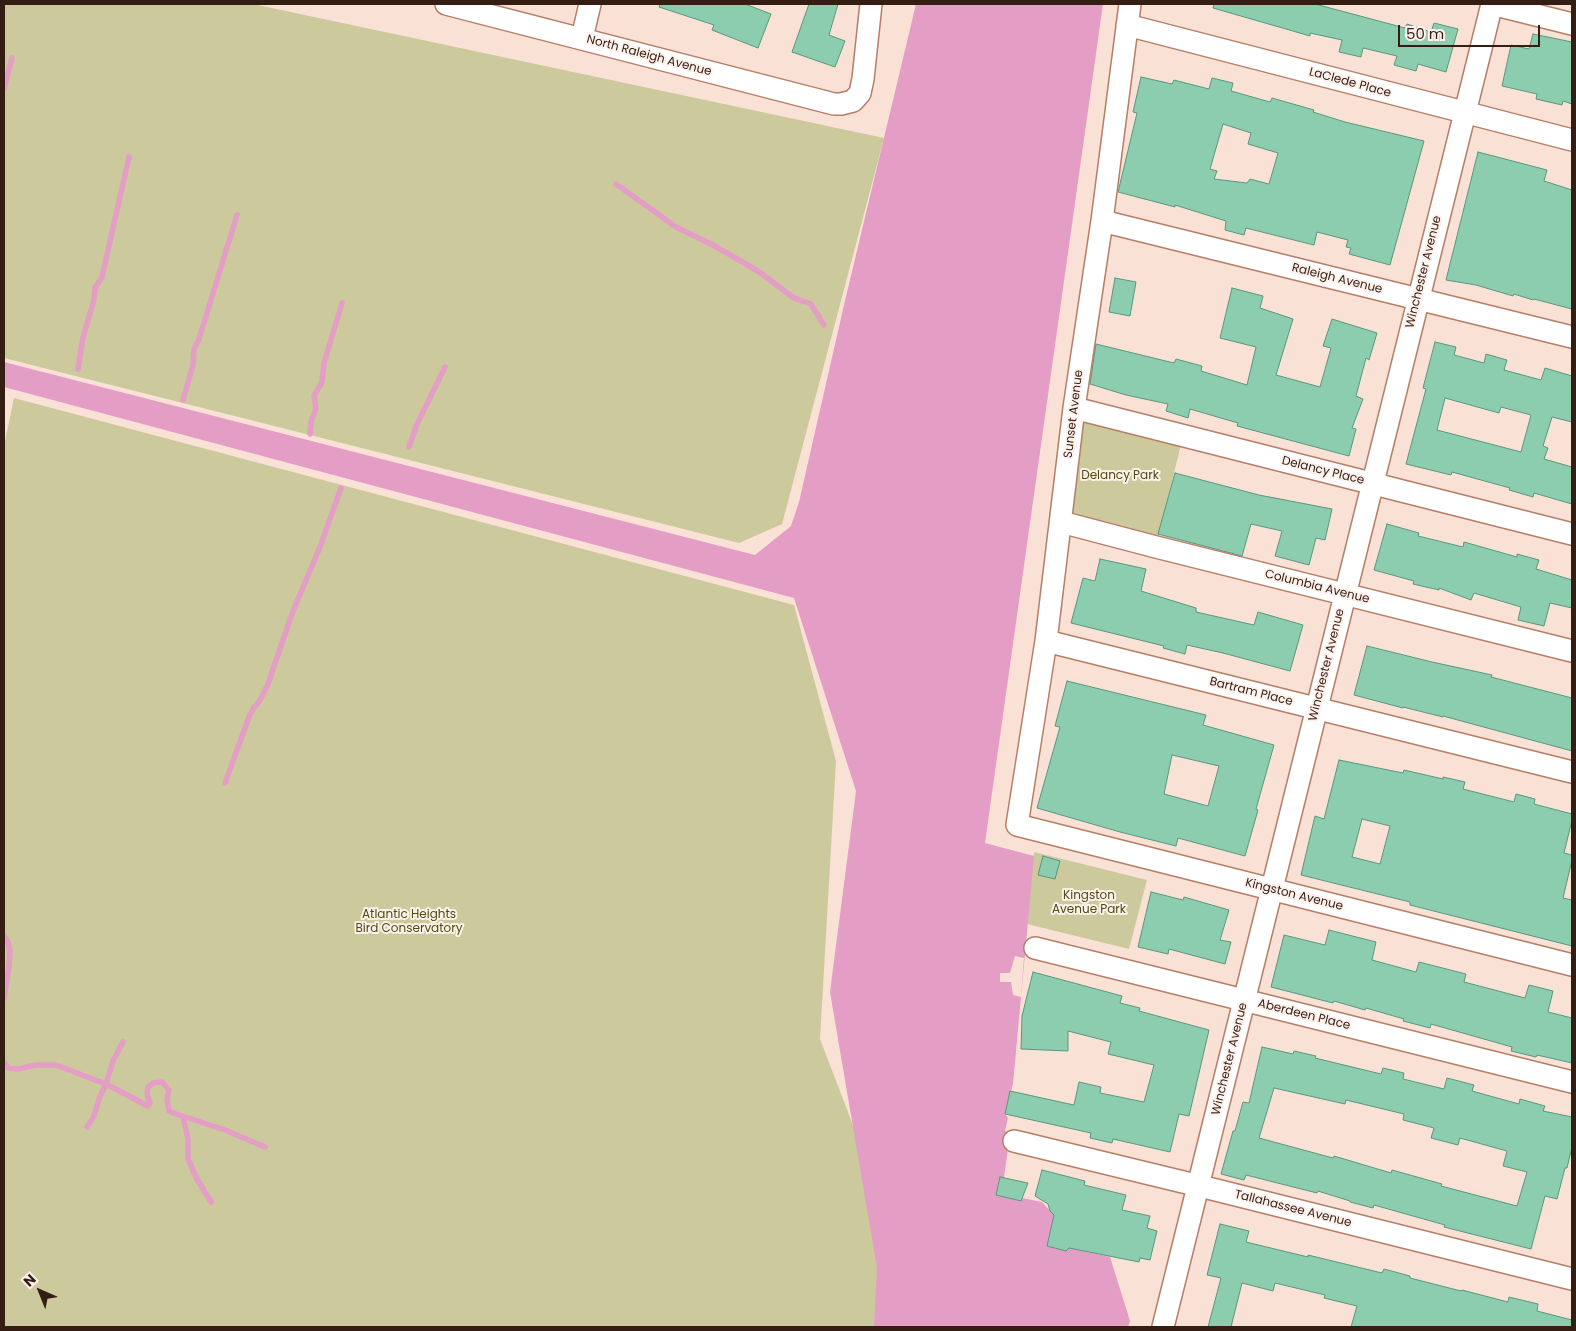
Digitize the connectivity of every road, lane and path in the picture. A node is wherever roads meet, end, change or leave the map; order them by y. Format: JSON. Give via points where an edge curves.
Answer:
{"nodes":[{"id":1,"x":446,"y":4,"type":"edge"},
{"id":2,"x":590,"y":4,"type":"edge"},
{"id":3,"x":871,"y":4,"type":"edge"},
{"id":4,"x":1130,"y":4,"type":"edge"},
{"id":5,"x":1492,"y":4,"type":"edge"},
{"id":6,"x":1572,"y":24,"type":"edge"},
{"id":7,"x":1127,"y":25,"type":"junction"},
{"id":8,"x":582,"y":38,"type":"junction"},
{"id":9,"x":1464,"y":112,"type":"junction"},
{"id":10,"x":1572,"y":140,"type":"edge"},
{"id":11,"x":1102,"y":221,"type":"junction"},
{"id":12,"x":1418,"y":299,"type":"junction"},
{"id":13,"x":1572,"y":337,"type":"edge"},
{"id":14,"x":1074,"y":408,"type":"junction"},
{"id":15,"x":1372,"y":484,"type":"junction"},
{"id":16,"x":1061,"y":522,"type":"junction"},
{"id":17,"x":1572,"y":534,"type":"edge"},
{"id":18,"x":1345,"y":594,"type":"junction"},
{"id":19,"x":1046,"y":641,"type":"junction"},
{"id":20,"x":1572,"y":650,"type":"edge"},
{"id":21,"x":1316,"y":708,"type":"junction"},
{"id":22,"x":1572,"y":772,"type":"edge"},
{"id":23,"x":1017,"y":825,"type":"joint"},
{"id":24,"x":1271,"y":889,"type":"junction"},
{"id":25,"x":1035,"y":948,"type":"dead end"},
{"id":26,"x":1572,"y":965,"type":"edge"},
{"id":27,"x":1244,"y":1001,"type":"junction"},
{"id":28,"x":1572,"y":1082,"type":"edge"},
{"id":29,"x":1014,"y":1141,"type":"dead end"},
{"id":30,"x":1198,"y":1186,"type":"junction"},
{"id":31,"x":1572,"y":1280,"type":"edge"},
{"id":32,"x":1163,"y":1327,"type":"edge"}],
"edges":[{"from":1,"to":8,"type":"street","name":"North Raleigh Avenue"},
{"from":2,"to":8,"type":"street"},
{"from":3,"to":8,"type":"street","name":"North Raleigh Avenue","via":[[860,93],[848,104],[834,104]]},
{"from":4,"to":7,"type":"street","name":"Sunset Avenue"},
{"from":5,"to":6,"type":"street"},
{"from":5,"to":9,"type":"street","name":"Winchester Avenue"},
{"from":7,"to":9,"type":"street","name":"LaClede Place"},
{"from":7,"to":11,"type":"street","name":"Sunset Avenue"},
{"from":9,"to":10,"type":"street","name":"LaClede Place"},
{"from":9,"to":12,"type":"street","name":"Winchester Avenue"},
{"from":11,"to":12,"type":"street","name":"Raleigh Avenue"},
{"from":11,"to":14,"type":"street","name":"Sunset Avenue"},
{"from":12,"to":13,"type":"street","name":"Raleigh Avenue"},
{"from":12,"to":15,"type":"street","name":"Winchester Avenue"},
{"from":14,"to":15,"type":"street","name":"Delancy Place"},
{"from":14,"to":16,"type":"street","name":"Sunset Avenue"},
{"from":15,"to":17,"type":"street","name":"Delancy Place"},
{"from":15,"to":18,"type":"street","name":"Winchester Avenue"},
{"from":16,"to":18,"type":"street","name":"Columbia Avenue"},
{"from":16,"to":19,"type":"street","name":"Sunset Avenue"},
{"from":18,"to":20,"type":"street","name":"Columbia Avenue"},
{"from":18,"to":21,"type":"street","name":"Winchester Avenue"},
{"from":19,"to":21,"type":"street","name":"Bartram Place"},
{"from":19,"to":23,"type":"street","name":"Sunset Avenue"},
{"from":21,"to":22,"type":"street","name":"Bartram Place"},
{"from":21,"to":24,"type":"street","name":"Winchester Avenue"},
{"from":23,"to":24,"type":"street","name":"Kingston Avenue"},
{"from":24,"to":26,"type":"street","name":"Kingston Avenue"},
{"from":24,"to":27,"type":"street","name":"Winchester Avenue"},
{"from":25,"to":27,"type":"street","name":"Aberdeen Place"},
{"from":27,"to":28,"type":"street","name":"Aberdeen Place"},
{"from":27,"to":30,"type":"street","name":"Winchester Avenue"},
{"from":29,"to":30,"type":"street","name":"Tallahassee Avenue"},
{"from":30,"to":31,"type":"street","name":"Tallahassee Avenue"},
{"from":30,"to":32,"type":"street","name":"Winchester Avenue"}]}
